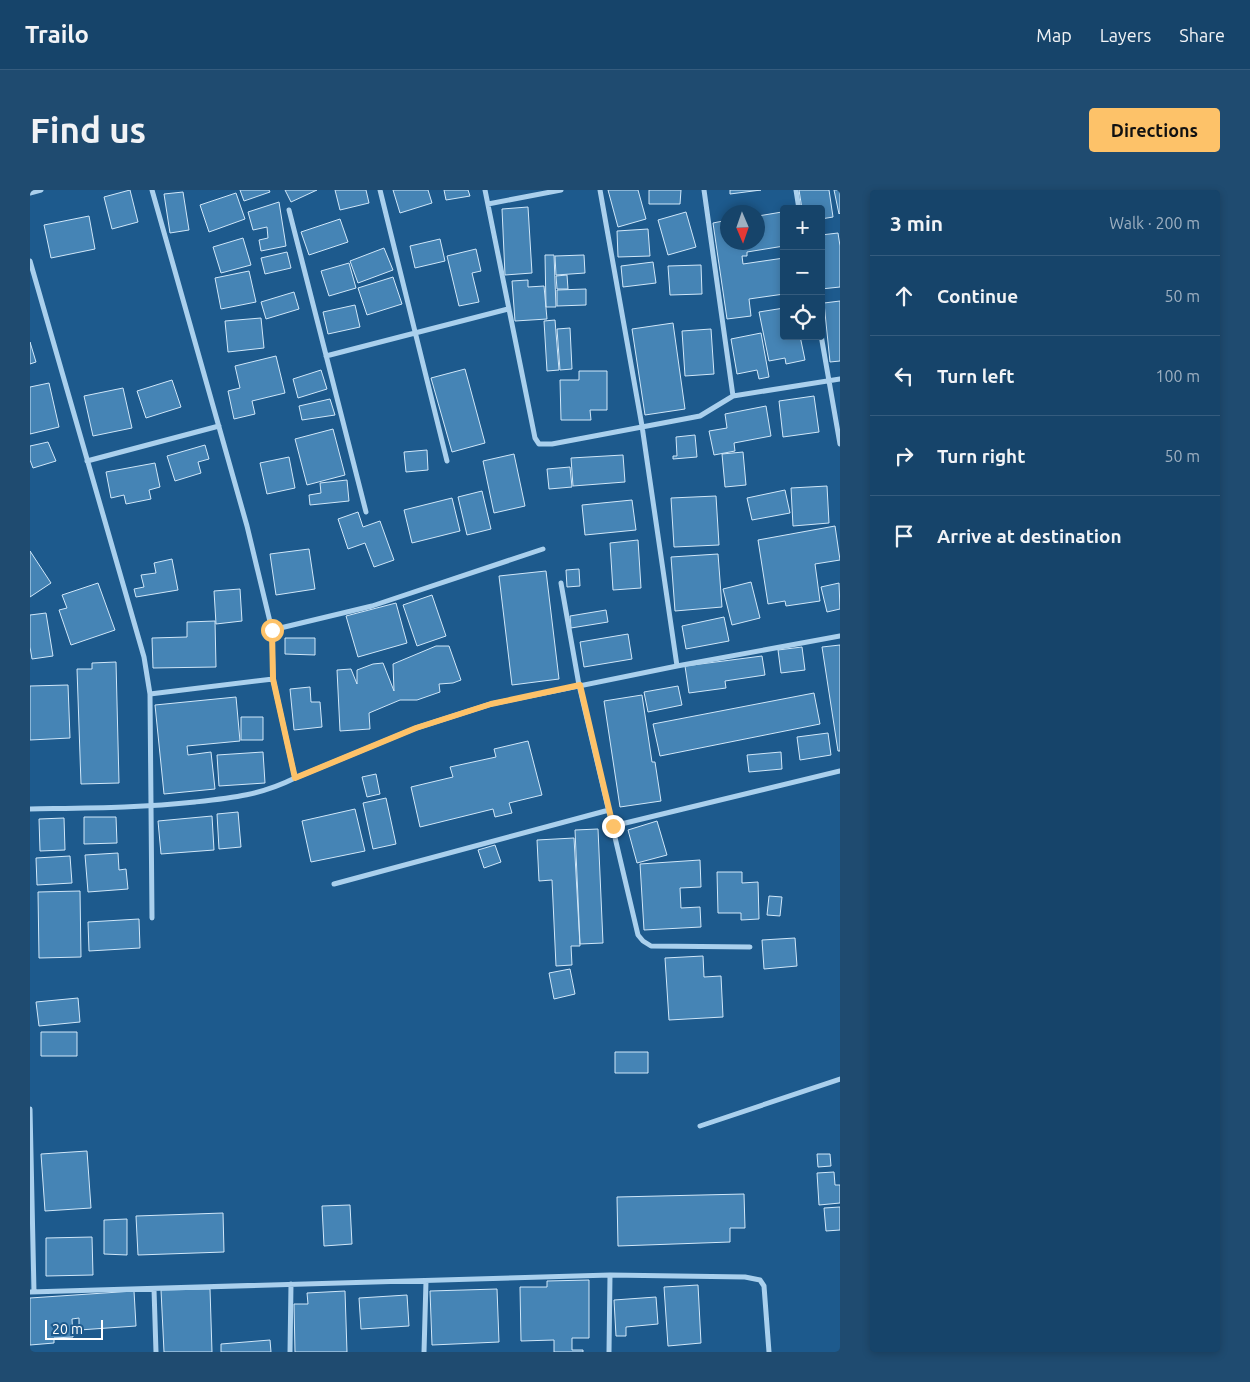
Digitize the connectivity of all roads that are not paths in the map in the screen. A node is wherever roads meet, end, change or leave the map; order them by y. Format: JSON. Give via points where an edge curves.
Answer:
{"nodes":[{"id":1,"x":41,"y":190,"type":"edge"},
{"id":2,"x":152,"y":190,"type":"edge"},
{"id":3,"x":380,"y":190,"type":"edge"},
{"id":4,"x":485,"y":190,"type":"edge"},
{"id":5,"x":561,"y":190,"type":"edge"},
{"id":6,"x":600,"y":190,"type":"edge"},
{"id":7,"x":704,"y":190,"type":"edge"},
{"id":8,"x":796,"y":190,"type":"edge"},
{"id":9,"x":30,"y":193,"type":"edge"},
{"id":10,"x":488,"y":204,"type":"junction"},
{"id":11,"x":798,"y":205,"type":"edge"},
{"id":12,"x":289,"y":210,"type":"dead end"},
{"id":13,"x":30,"y":261,"type":"edge"},
{"id":14,"x":508,"y":308,"type":"junction"},
{"id":15,"x":415,"y":333,"type":"junction"},
{"id":16,"x":822,"y":340,"type":"edge"},
{"id":17,"x":326,"y":356,"type":"junction"},
{"id":18,"x":840,"y":379,"type":"edge"},
{"id":19,"x":830,"y":382,"type":"junction"},
{"id":20,"x":733,"y":396,"type":"junction"},
{"id":21,"x":219,"y":426,"type":"junction"},
{"id":22,"x":642,"y":426,"type":"junction"},
{"id":23,"x":840,"y":444,"type":"edge"},
{"id":24,"x":87,"y":461,"type":"junction"},
{"id":25,"x":447,"y":462,"type":"dead end"},
{"id":26,"x":366,"y":512,"type":"dead end"},
{"id":27,"x":543,"y":549,"type":"dead end"},
{"id":28,"x":561,"y":583,"type":"dead end"},
{"id":29,"x":272,"y":630,"type":"junction"},
{"id":30,"x":840,"y":636,"type":"edge"},
{"id":31,"x":678,"y":666,"type":"junction"},
{"id":32,"x":273,"y":679,"type":"junction"},
{"id":33,"x":580,"y":685,"type":"junction"},
{"id":34,"x":150,"y":694,"type":"junction"},
{"id":35,"x":840,"y":771,"type":"edge"},
{"id":36,"x":295,"y":778,"type":"junction"},
{"id":37,"x":151,"y":807,"type":"junction"},
{"id":38,"x":30,"y":809,"type":"edge"},
{"id":39,"x":609,"y":810,"type":"junction"},
{"id":40,"x":613,"y":826,"type":"junction"},
{"id":41,"x":334,"y":884,"type":"dead end"},
{"id":42,"x":152,"y":918,"type":"dead end"},
{"id":43,"x":750,"y":947,"type":"dead end"},
{"id":44,"x":840,"y":1079,"type":"edge"},
{"id":45,"x":30,"y":1109,"type":"edge"},
{"id":46,"x":700,"y":1126,"type":"dead end"},
{"id":47,"x":610,"y":1275,"type":"junction"},
{"id":48,"x":426,"y":1281,"type":"junction"},
{"id":49,"x":290,"y":1284,"type":"junction"},
{"id":50,"x":154,"y":1289,"type":"junction"},
{"id":51,"x":32,"y":1292,"type":"edge"},
{"id":52,"x":156,"y":1352,"type":"edge"},
{"id":53,"x":290,"y":1352,"type":"edge"},
{"id":54,"x":424,"y":1352,"type":"edge"},
{"id":55,"x":609,"y":1352,"type":"edge"},
{"id":56,"x":768,"y":1352,"type":"edge"}],
"edges":[{"from":1,"to":9,"type":"street"},
{"from":2,"to":21,"type":"street"},
{"from":3,"to":15,"type":"street"},
{"from":4,"to":10,"type":"street"},
{"from":5,"to":10,"type":"street"},
{"from":6,"to":22,"type":"street"},
{"from":7,"to":20,"type":"street"},
{"from":8,"to":11,"type":"street"},
{"from":10,"to":14,"type":"street"},
{"from":12,"to":17,"type":"street"},
{"from":13,"to":24,"type":"street"},
{"from":14,"to":15,"type":"street"},
{"from":14,"to":22,"type":"street","via":[[535,438],[539,444]]},
{"from":15,"to":17,"type":"street"},
{"from":15,"to":25,"type":"street"},
{"from":16,"to":19,"type":"street"},
{"from":17,"to":26,"type":"street"},
{"from":18,"to":19,"type":"street"},
{"from":19,"to":20,"type":"street"},
{"from":19,"to":23,"type":"street"},
{"from":20,"to":22,"type":"street","via":[[700,416]]},
{"from":21,"to":24,"type":"street"},
{"from":21,"to":29,"type":"street"},
{"from":22,"to":31,"type":"street"},
{"from":24,"to":34,"type":"street","via":[[144,657]]},
{"from":27,"to":29,"type":"street","via":[[372,606]]},
{"from":28,"to":33,"type":"street"},
{"from":29,"to":32,"type":"street"},
{"from":30,"to":31,"type":"street"},
{"from":31,"to":33,"type":"street"},
{"from":32,"to":34,"type":"street"},
{"from":32,"to":36,"type":"street"},
{"from":33,"to":36,"type":"street","via":[[515,698],[416,728]]},
{"from":33,"to":39,"type":"street"},
{"from":34,"to":37,"type":"street"},
{"from":35,"to":40,"type":"street"},
{"from":36,"to":37,"type":"street","via":[[241,797]]},
{"from":37,"to":38,"type":"street"},
{"from":37,"to":42,"type":"street"},
{"from":39,"to":40,"type":"street"},
{"from":39,"to":41,"type":"street"},
{"from":40,"to":43,"type":"street","via":[[638,936],[643,941],[651,946]]},
{"from":44,"to":46,"type":"street"},
{"from":45,"to":51,"type":"street"},
{"from":47,"to":48,"type":"street"},
{"from":47,"to":55,"type":"street"},
{"from":47,"to":56,"type":"street","via":[[760,1280],[765,1291]]},
{"from":48,"to":49,"type":"street"},
{"from":48,"to":54,"type":"street"},
{"from":49,"to":50,"type":"street"},
{"from":49,"to":53,"type":"street"},
{"from":50,"to":51,"type":"street"},
{"from":50,"to":52,"type":"street"}]}
